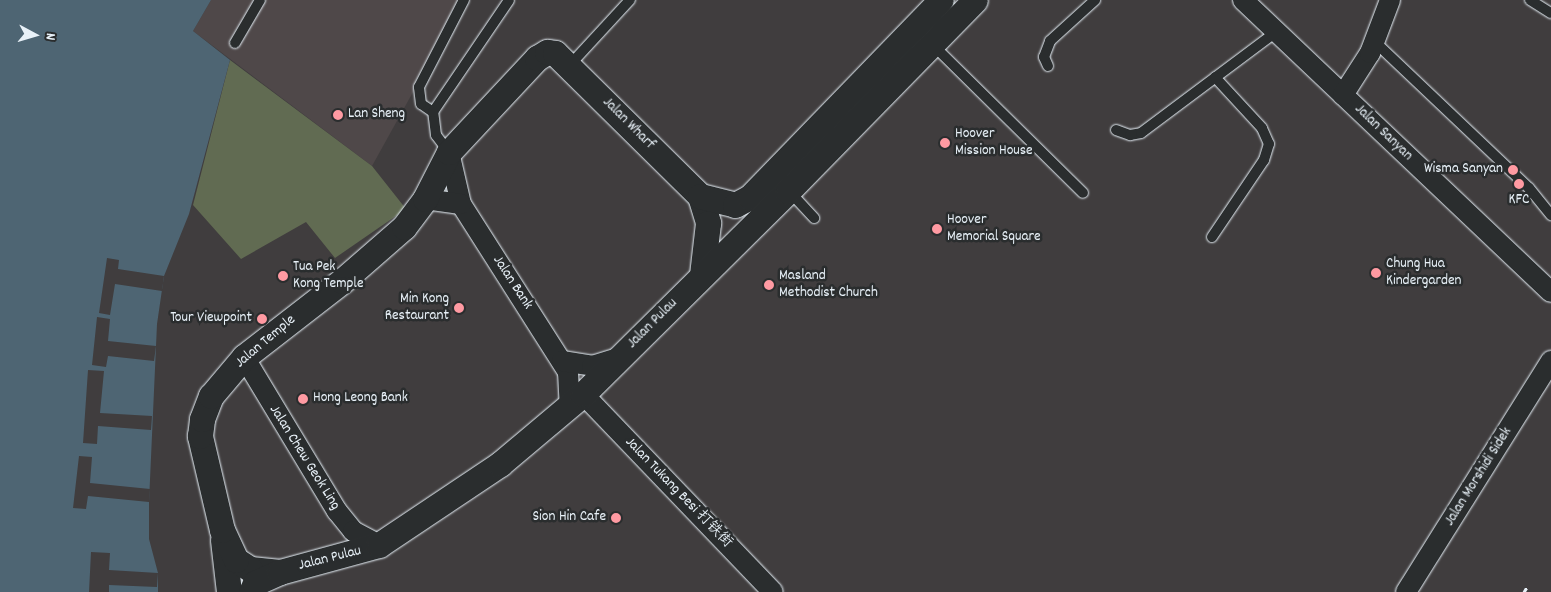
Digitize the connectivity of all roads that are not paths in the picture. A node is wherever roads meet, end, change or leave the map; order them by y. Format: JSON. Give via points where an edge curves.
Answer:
{"nodes":[{"id":1,"x":260,"y":0,"type":"edge"},
{"id":2,"x":464,"y":0,"type":"edge"},
{"id":3,"x":508,"y":0,"type":"edge"},
{"id":4,"x":630,"y":0,"type":"edge"},
{"id":5,"x":975,"y":0,"type":"edge"},
{"id":6,"x":1095,"y":0,"type":"edge"},
{"id":7,"x":1243,"y":0,"type":"edge"},
{"id":8,"x":1390,"y":0,"type":"edge"},
{"id":9,"x":1530,"y":0,"type":"edge"},
{"id":10,"x":938,"y":1,"type":"edge"},
{"id":11,"x":1551,"y":13,"type":"edge"},
{"id":12,"x":1276,"y":32,"type":"junction"},
{"id":13,"x":1375,"y":42,"type":"junction"},
{"id":14,"x":235,"y":43,"type":"dead end"},
{"id":15,"x":931,"y":44,"type":"junction"},
{"id":16,"x":562,"y":60,"type":"junction"},
{"id":17,"x":1048,"y":66,"type":"dead end"},
{"id":18,"x":1215,"y":77,"type":"junction"},
{"id":19,"x":1343,"y":95,"type":"junction"},
{"id":20,"x":433,"y":112,"type":"junction"},
{"id":21,"x":1116,"y":130,"type":"dead end"},
{"id":22,"x":449,"y":152,"type":"junction"},
{"id":23,"x":788,"y":191,"type":"junction"},
{"id":24,"x":1083,"y":193,"type":"dead end"},
{"id":25,"x":700,"y":196,"type":"junction"},
{"id":26,"x":425,"y":199,"type":"junction"},
{"id":27,"x":461,"y":204,"type":"junction"},
{"id":28,"x":1551,"y":215,"type":"edge"},
{"id":29,"x":814,"y":218,"type":"dead end"},
{"id":30,"x":1212,"y":237,"type":"dead end"},
{"id":31,"x":702,"y":275,"type":"junction"},
{"id":32,"x":1549,"y":295,"type":"edge"},
{"id":33,"x":244,"y":357,"type":"junction"},
{"id":34,"x":618,"y":358,"type":"junction"},
{"id":35,"x":562,"y":361,"type":"junction"},
{"id":36,"x":1551,"y":361,"type":"edge"},
{"id":37,"x":576,"y":399,"type":"junction"},
{"id":38,"x":222,"y":530,"type":"junction"},
{"id":39,"x":379,"y":545,"type":"junction"},
{"id":40,"x":280,"y":572,"type":"junction"},
{"id":41,"x":229,"y":592,"type":"edge"},
{"id":42,"x":251,"y":592,"type":"edge"},
{"id":43,"x":773,"y":592,"type":"edge"},
{"id":44,"x":1406,"y":592,"type":"edge"}],
"edges":[{"from":1,"to":14,"type":"lane"},
{"from":2,"to":20,"type":"lane","via":[[419,87],[421,104]]},
{"from":3,"to":20,"type":"lane"},
{"from":4,"to":16,"type":"lane"},
{"from":5,"to":15,"type":"street","name":"Jalan Pulau"},
{"from":6,"to":17,"type":"lane","via":[[1050,42],[1044,57]]},
{"from":7,"to":12,"type":"street","name":"Jalan Sanyan"},
{"from":8,"to":13,"type":"street"},
{"from":9,"to":11,"type":"lane"},
{"from":10,"to":25,"type":"street","via":[[743,202],[735,205]]},
{"from":12,"to":18,"type":"lane"},
{"from":12,"to":19,"type":"street","name":"Jalan Sanyan"},
{"from":13,"to":19,"type":"street"},
{"from":13,"to":28,"type":"lane","via":[[1529,188]]},
{"from":15,"to":23,"type":"street","name":"Jalan Pulau"},
{"from":15,"to":24,"type":"lane"},
{"from":16,"to":22,"type":"street","name":"Jalan Temple","via":[[547,52],[537,58]]},
{"from":16,"to":25,"type":"street","name":"Jalan Wharf"},
{"from":18,"to":21,"type":"lane","via":[[1141,133],[1130,135]]},
{"from":18,"to":30,"type":"lane","via":[[1262,128],[1270,144],[1264,160]]},
{"from":19,"to":32,"type":"street","name":"Jalan Sanyan"},
{"from":20,"to":22,"type":"lane","via":[[436,135]]},
{"from":22,"to":26,"type":"street","name":"Jalan Temple"},
{"from":22,"to":27,"type":"street","name":"Jalan Bank"},
{"from":23,"to":29,"type":"lane"},
{"from":23,"to":31,"type":"street","name":"Jalan Pulau"},
{"from":25,"to":31,"type":"street","name":"Jalan Wharf","via":[[708,223]]},
{"from":26,"to":27,"type":"street"},
{"from":26,"to":33,"type":"street","name":"Jalan Temple","via":[[390,239]]},
{"from":27,"to":35,"type":"street","name":"Jalan Bank"},
{"from":31,"to":34,"type":"street","name":"Jalan Pulau"},
{"from":33,"to":38,"type":"street","name":"Jalan Temple","via":[[211,396],[202,419],[200,436]]},
{"from":33,"to":39,"type":"street","name":"Jalan Chew Geok Ling","via":[[337,511],[353,531]]},
{"from":34,"to":35,"type":"street","via":[[592,366]]},
{"from":34,"to":37,"type":"street","name":"Jalan Pulau"},
{"from":35,"to":37,"type":"street","name":"Jalan Bank"},
{"from":36,"to":44,"type":"street","name":"Jalan Morshidi Sidek"},
{"from":37,"to":39,"type":"street","name":"Jalan Pulau","via":[[500,464]]},
{"from":37,"to":43,"type":"street","name":"Jalan Tukang Besi 打铁街"},
{"from":38,"to":40,"type":"street","name":"Jalan Pulau","via":[[236,560],[250,570]]},
{"from":38,"to":41,"type":"street"},
{"from":39,"to":40,"type":"street","name":"Jalan Pulau"},
{"from":40,"to":42,"type":"street","name":"Jalan Pulau","via":[[255,584]]}]}
